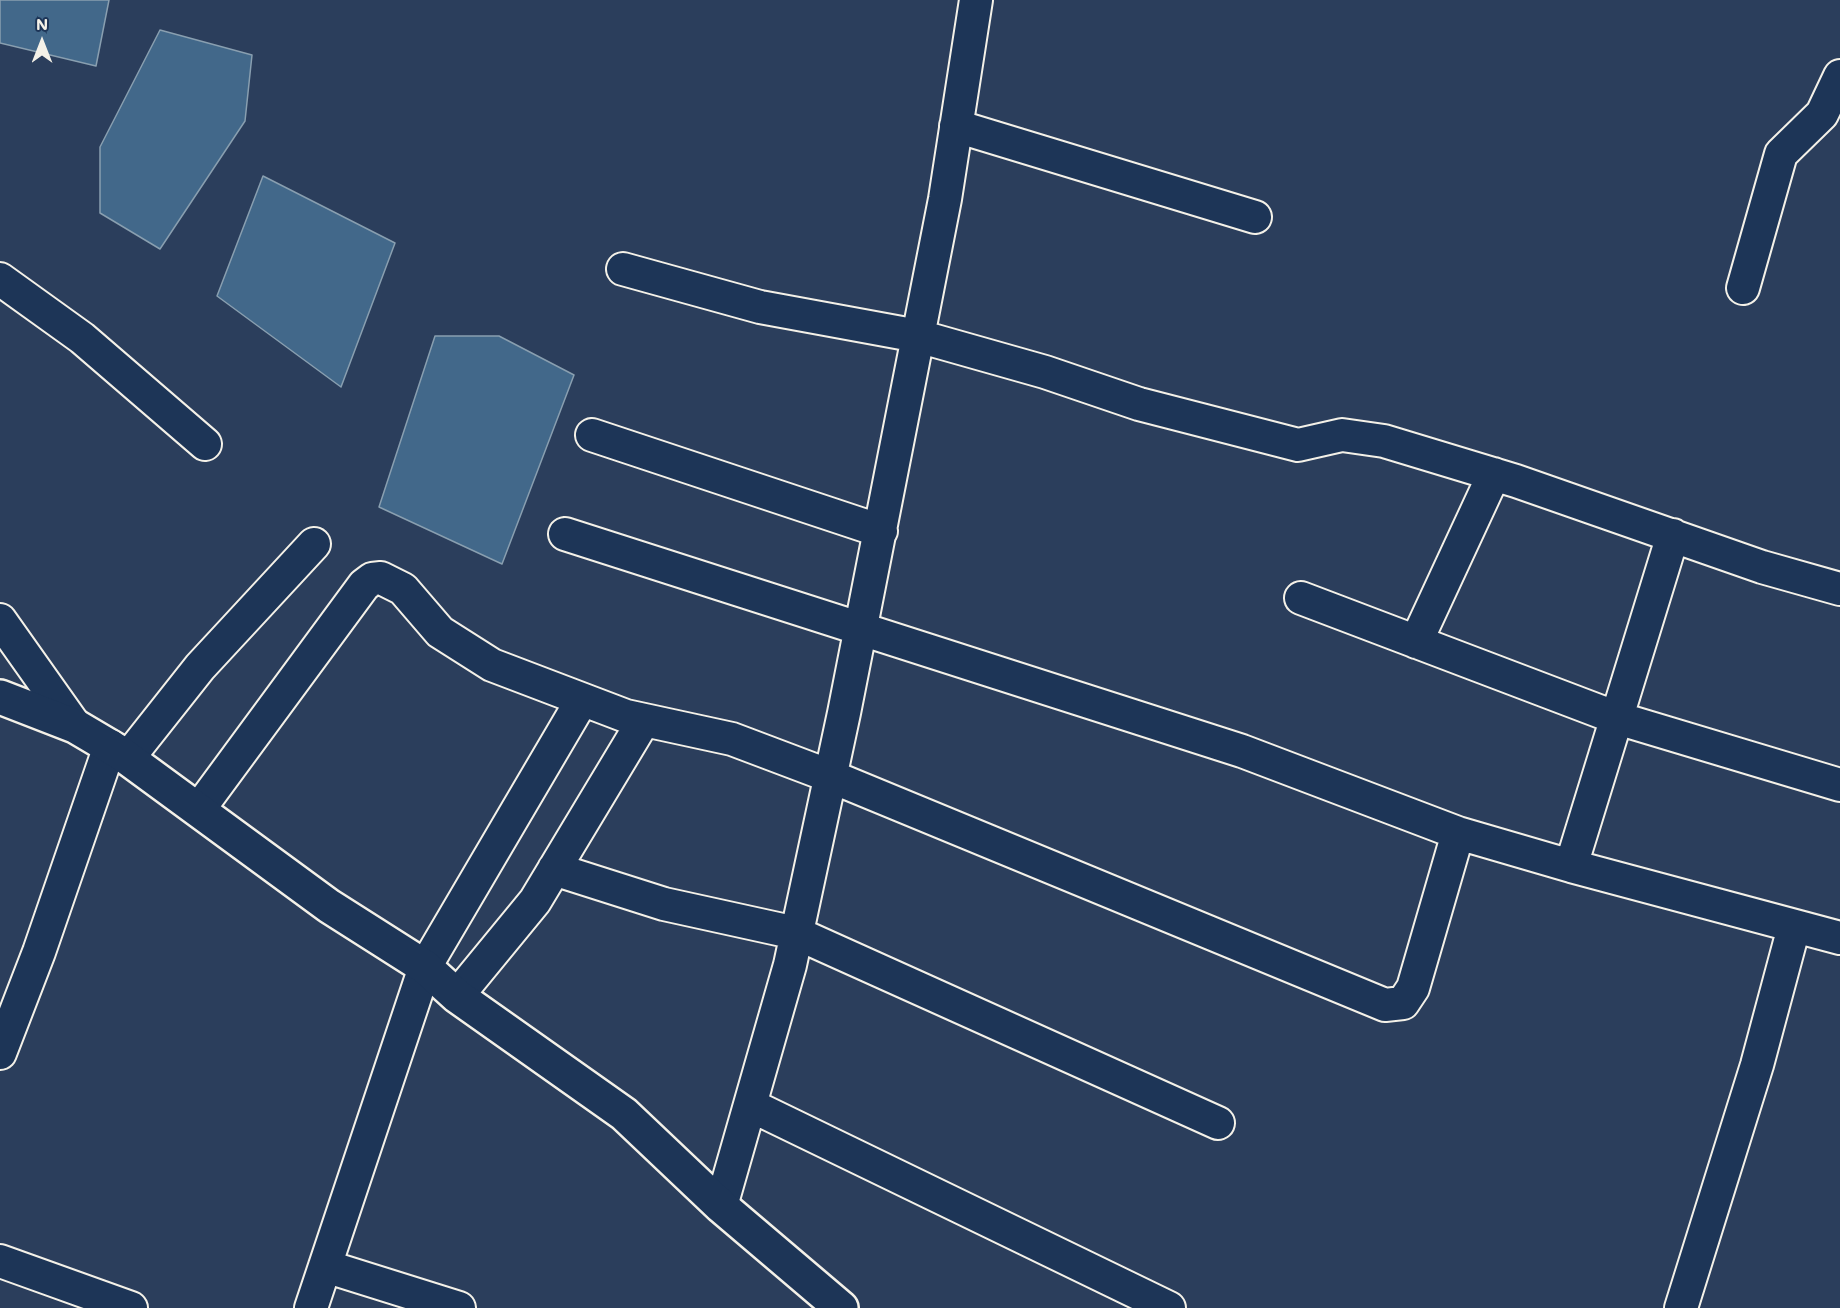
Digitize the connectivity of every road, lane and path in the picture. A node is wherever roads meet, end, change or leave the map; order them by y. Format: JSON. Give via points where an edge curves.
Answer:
{"nodes":[{"id":1,"x":976,"y":0,"type":"edge"},
{"id":2,"x":1840,"y":76,"type":"edge"},
{"id":3,"x":956,"y":126,"type":"junction"},
{"id":4,"x":1255,"y":217,"type":"dead end"},
{"id":5,"x":623,"y":269,"type":"dead end"},
{"id":6,"x":0,"y":279,"type":"edge"},
{"id":7,"x":1743,"y":288,"type":"dead end"},
{"id":8,"x":918,"y":336,"type":"junction"},
{"id":9,"x":592,"y":435,"type":"dead end"},
{"id":10,"x":205,"y":444,"type":"dead end"},
{"id":11,"x":1494,"y":474,"type":"junction"},
{"id":12,"x":881,"y":531,"type":"junction"},
{"id":13,"x":566,"y":534,"type":"dead end"},
{"id":14,"x":1673,"y":535,"type":"junction"},
{"id":15,"x":314,"y":544,"type":"dead end"},
{"id":16,"x":1840,"y":589,"type":"edge"},
{"id":17,"x":1301,"y":598,"type":"dead end"},
{"id":18,"x":0,"y":620,"type":"edge"},
{"id":19,"x":861,"y":629,"type":"junction"},
{"id":20,"x":1416,"y":642,"type":"junction"},
{"id":21,"x":0,"y":697,"type":"edge"},
{"id":22,"x":582,"y":700,"type":"junction"},
{"id":23,"x":1617,"y":718,"type":"junction"},
{"id":24,"x":644,"y":720,"type":"junction"},
{"id":25,"x":75,"y":726,"type":"junction"},
{"id":26,"x":119,"y":752,"type":"junction"},
{"id":27,"x":830,"y":776,"type":"junction"},
{"id":28,"x":1840,"y":785,"type":"edge"},
{"id":29,"x":199,"y":809,"type":"junction"},
{"id":30,"x":1458,"y":833,"type":"junction"},
{"id":31,"x":1571,"y":866,"type":"junction"},
{"id":32,"x":554,"y":869,"type":"junction"},
{"id":33,"x":1794,"y":927,"type":"junction"},
{"id":34,"x":796,"y":933,"type":"junction"},
{"id":35,"x":1840,"y":938,"type":"edge"},
{"id":36,"x":425,"y":967,"type":"junction"},
{"id":37,"x":457,"y":996,"type":"junction"},
{"id":38,"x":0,"y":1053,"type":"edge"},
{"id":39,"x":750,"y":1105,"type":"junction"},
{"id":40,"x":1218,"y":1123,"type":"dead end"},
{"id":41,"x":721,"y":1206,"type":"junction"},
{"id":42,"x":0,"y":1261,"type":"edge"},
{"id":43,"x":325,"y":1266,"type":"junction"},
{"id":44,"x":1115,"y":1296,"type":"edge"},
{"id":45,"x":131,"y":1308,"type":"edge"},
{"id":46,"x":311,"y":1308,"type":"edge"},
{"id":47,"x":459,"y":1308,"type":"edge"},
{"id":48,"x":841,"y":1308,"type":"edge"},
{"id":49,"x":1169,"y":1308,"type":"edge"},
{"id":50,"x":1681,"y":1308,"type":"edge"}],
"edges":[{"from":1,"to":3,"type":"street"},
{"from":2,"to":7,"type":"street","via":[[1822,114],[1781,154]]},
{"from":3,"to":4,"type":"street"},
{"from":3,"to":8,"type":"street"},
{"from":5,"to":8,"type":"street","via":[[769,309]]},
{"from":6,"to":10,"type":"street","via":[[82,338]]},
{"from":8,"to":11,"type":"street","via":[[1139,404],[1298,445],[1358,435]]},
{"from":8,"to":12,"type":"street"},
{"from":9,"to":12,"type":"street"},
{"from":11,"to":14,"type":"street"},
{"from":11,"to":20,"type":"street"},
{"from":12,"to":19,"type":"street"},
{"from":13,"to":19,"type":"street"},
{"from":14,"to":16,"type":"street","via":[[1761,567]]},
{"from":14,"to":23,"type":"street"},
{"from":15,"to":26,"type":"street"},
{"from":17,"to":20,"type":"street"},
{"from":18,"to":25,"type":"street"},
{"from":19,"to":27,"type":"street"},
{"from":19,"to":30,"type":"street","via":[[1242,751]]},
{"from":20,"to":23,"type":"street"},
{"from":21,"to":25,"type":"street"},
{"from":22,"to":24,"type":"street"},
{"from":22,"to":29,"type":"street","via":[[510,673],[473,654],[440,632],[403,589],[391,581],[372,579]]},
{"from":22,"to":36,"type":"street"},
{"from":23,"to":28,"type":"street"},
{"from":23,"to":31,"type":"street"},
{"from":24,"to":27,"type":"street","via":[[732,740]]},
{"from":24,"to":32,"type":"street"},
{"from":25,"to":26,"type":"street"},
{"from":26,"to":29,"type":"street"},
{"from":26,"to":38,"type":"street"},
{"from":27,"to":30,"type":"street","via":[[1385,1005],[1403,1003],[1413,988]]},
{"from":27,"to":34,"type":"street"},
{"from":29,"to":36,"type":"street","via":[[329,906]]},
{"from":30,"to":31,"type":"street"},
{"from":31,"to":33,"type":"street"},
{"from":32,"to":34,"type":"street","via":[[664,904]]},
{"from":32,"to":37,"type":"street","via":[[518,922]]},
{"from":33,"to":35,"type":"street"},
{"from":33,"to":50,"type":"street","via":[[1757,1065]]},
{"from":34,"to":39,"type":"street"},
{"from":34,"to":40,"type":"street"},
{"from":36,"to":37,"type":"street"},
{"from":36,"to":43,"type":"street"},
{"from":37,"to":41,"type":"street","via":[[624,1114]]},
{"from":39,"to":41,"type":"street"},
{"from":39,"to":44,"type":"street"},
{"from":41,"to":48,"type":"street"},
{"from":42,"to":45,"type":"street"},
{"from":43,"to":46,"type":"street"},
{"from":43,"to":47,"type":"street"},
{"from":44,"to":49,"type":"street"}]}
